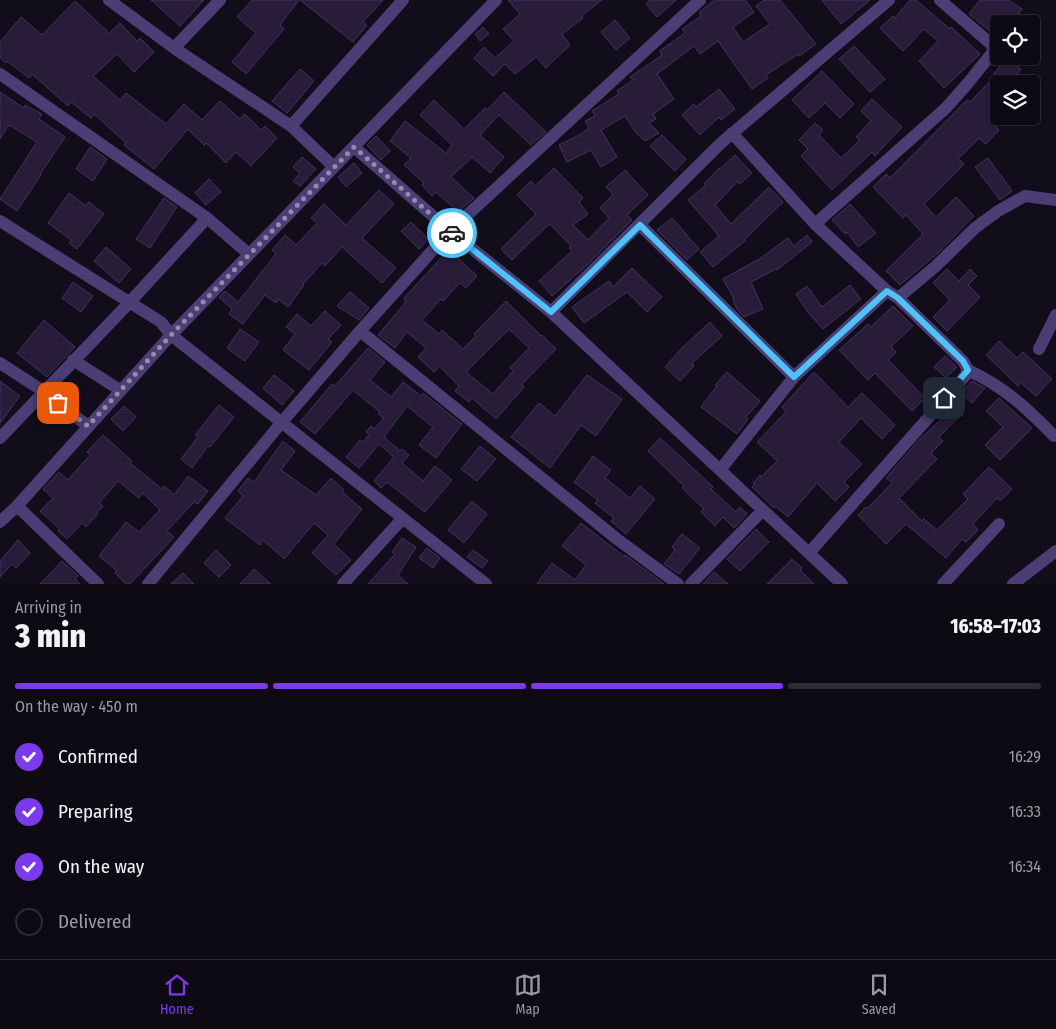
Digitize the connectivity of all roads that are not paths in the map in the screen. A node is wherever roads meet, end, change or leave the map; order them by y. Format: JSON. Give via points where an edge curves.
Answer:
{"nodes":[{"id":1,"x":109,"y":0,"type":"edge"},
{"id":2,"x":220,"y":0,"type":"edge"},
{"id":3,"x":403,"y":0,"type":"edge"},
{"id":4,"x":496,"y":0,"type":"edge"},
{"id":5,"x":700,"y":0,"type":"edge"},
{"id":6,"x":889,"y":0,"type":"edge"},
{"id":7,"x":940,"y":0,"type":"edge"},
{"id":8,"x":174,"y":48,"type":"junction"},
{"id":9,"x":0,"y":74,"type":"edge"},
{"id":10,"x":291,"y":126,"type":"junction"},
{"id":11,"x":732,"y":133,"type":"junction"},
{"id":12,"x":354,"y":147,"type":"junction"},
{"id":13,"x":334,"y":167,"type":"junction"},
{"id":14,"x":1056,"y":200,"type":"edge"},
{"id":15,"x":206,"y":218,"type":"junction"},
{"id":16,"x":0,"y":221,"type":"edge"},
{"id":17,"x":815,"y":224,"type":"junction"},
{"id":18,"x":640,"y":225,"type":"junction"},
{"id":19,"x":450,"y":231,"type":"junction"},
{"id":20,"x":249,"y":254,"type":"junction"},
{"id":21,"x":893,"y":294,"type":"junction"},
{"id":22,"x":129,"y":303,"type":"junction"},
{"id":23,"x":551,"y":312,"type":"junction"},
{"id":24,"x":1056,"y":315,"type":"edge"},
{"id":25,"x":360,"y":331,"type":"junction"},
{"id":26,"x":171,"y":335,"type":"junction"},
{"id":27,"x":1039,"y":349,"type":"dead end"},
{"id":28,"x":73,"y":360,"type":"junction"},
{"id":29,"x":0,"y":363,"type":"edge"},
{"id":30,"x":968,"y":370,"type":"junction"},
{"id":31,"x":794,"y":377,"type":"junction"},
{"id":32,"x":120,"y":390,"type":"junction"},
{"id":33,"x":43,"y":391,"type":"junction"},
{"id":34,"x":282,"y":422,"type":"junction"},
{"id":35,"x":88,"y":426,"type":"junction"},
{"id":36,"x":1054,"y":436,"type":"dead end"},
{"id":37,"x":0,"y":438,"type":"edge"},
{"id":38,"x":720,"y":470,"type":"junction"},
{"id":39,"x":17,"y":506,"type":"junction"},
{"id":40,"x":763,"y":510,"type":"junction"},
{"id":41,"x":402,"y":519,"type":"junction"},
{"id":42,"x":0,"y":522,"type":"edge"},
{"id":43,"x":999,"y":524,"type":"dead end"},
{"id":44,"x":1056,"y":551,"type":"edge"},
{"id":45,"x":809,"y":553,"type":"junction"},
{"id":46,"x":98,"y":584,"type":"edge"},
{"id":47,"x":148,"y":584,"type":"edge"},
{"id":48,"x":343,"y":584,"type":"edge"},
{"id":49,"x":486,"y":584,"type":"edge"},
{"id":50,"x":678,"y":584,"type":"edge"},
{"id":51,"x":691,"y":584,"type":"edge"},
{"id":52,"x":842,"y":584,"type":"edge"},
{"id":53,"x":943,"y":584,"type":"edge"},
{"id":54,"x":1013,"y":584,"type":"edge"}],
"edges":[{"from":1,"to":8,"type":"street"},
{"from":2,"to":8,"type":"street"},
{"from":3,"to":10,"type":"street"},
{"from":4,"to":12,"type":"street"},
{"from":5,"to":19,"type":"street"},
{"from":6,"to":11,"type":"street"},
{"from":7,"to":17,"type":"street","via":[[990,44],[992,54],[946,108]]},
{"from":8,"to":10,"type":"street"},
{"from":9,"to":15,"type":"street"},
{"from":10,"to":13,"type":"street"},
{"from":11,"to":17,"type":"street"},
{"from":11,"to":18,"type":"street"},
{"from":12,"to":13,"type":"street"},
{"from":12,"to":19,"type":"street"},
{"from":13,"to":20,"type":"street"},
{"from":14,"to":21,"type":"street","via":[[1025,196],[998,211],[975,228],[936,266]]},
{"from":15,"to":20,"type":"street"},
{"from":15,"to":22,"type":"street"},
{"from":16,"to":22,"type":"street"},
{"from":17,"to":21,"type":"street"},
{"from":18,"to":23,"type":"street"},
{"from":18,"to":31,"type":"street"},
{"from":19,"to":23,"type":"street"},
{"from":19,"to":25,"type":"street"},
{"from":20,"to":26,"type":"street"},
{"from":21,"to":30,"type":"street","via":[[963,361]]},
{"from":21,"to":31,"type":"street"},
{"from":22,"to":26,"type":"street","via":[[161,322]]},
{"from":22,"to":28,"type":"street"},
{"from":23,"to":38,"type":"street"},
{"from":24,"to":27,"type":"street"},
{"from":25,"to":34,"type":"street"},
{"from":25,"to":50,"type":"street","via":[[617,539]]},
{"from":26,"to":32,"type":"street"},
{"from":26,"to":34,"type":"street"},
{"from":28,"to":32,"type":"street"},
{"from":28,"to":33,"type":"street"},
{"from":29,"to":33,"type":"street"},
{"from":30,"to":36,"type":"street","via":[[1007,392]]},
{"from":30,"to":45,"type":"street"},
{"from":31,"to":38,"type":"street"},
{"from":32,"to":35,"type":"street"},
{"from":33,"to":35,"type":"street"},
{"from":33,"to":37,"type":"street"},
{"from":34,"to":41,"type":"street"},
{"from":34,"to":47,"type":"street"},
{"from":35,"to":39,"type":"street"},
{"from":38,"to":40,"type":"street"},
{"from":39,"to":42,"type":"street"},
{"from":39,"to":46,"type":"street"},
{"from":40,"to":45,"type":"street"},
{"from":40,"to":51,"type":"street"},
{"from":41,"to":48,"type":"street"},
{"from":41,"to":49,"type":"street"},
{"from":43,"to":53,"type":"street"},
{"from":44,"to":54,"type":"street"},
{"from":45,"to":52,"type":"street"}]}
